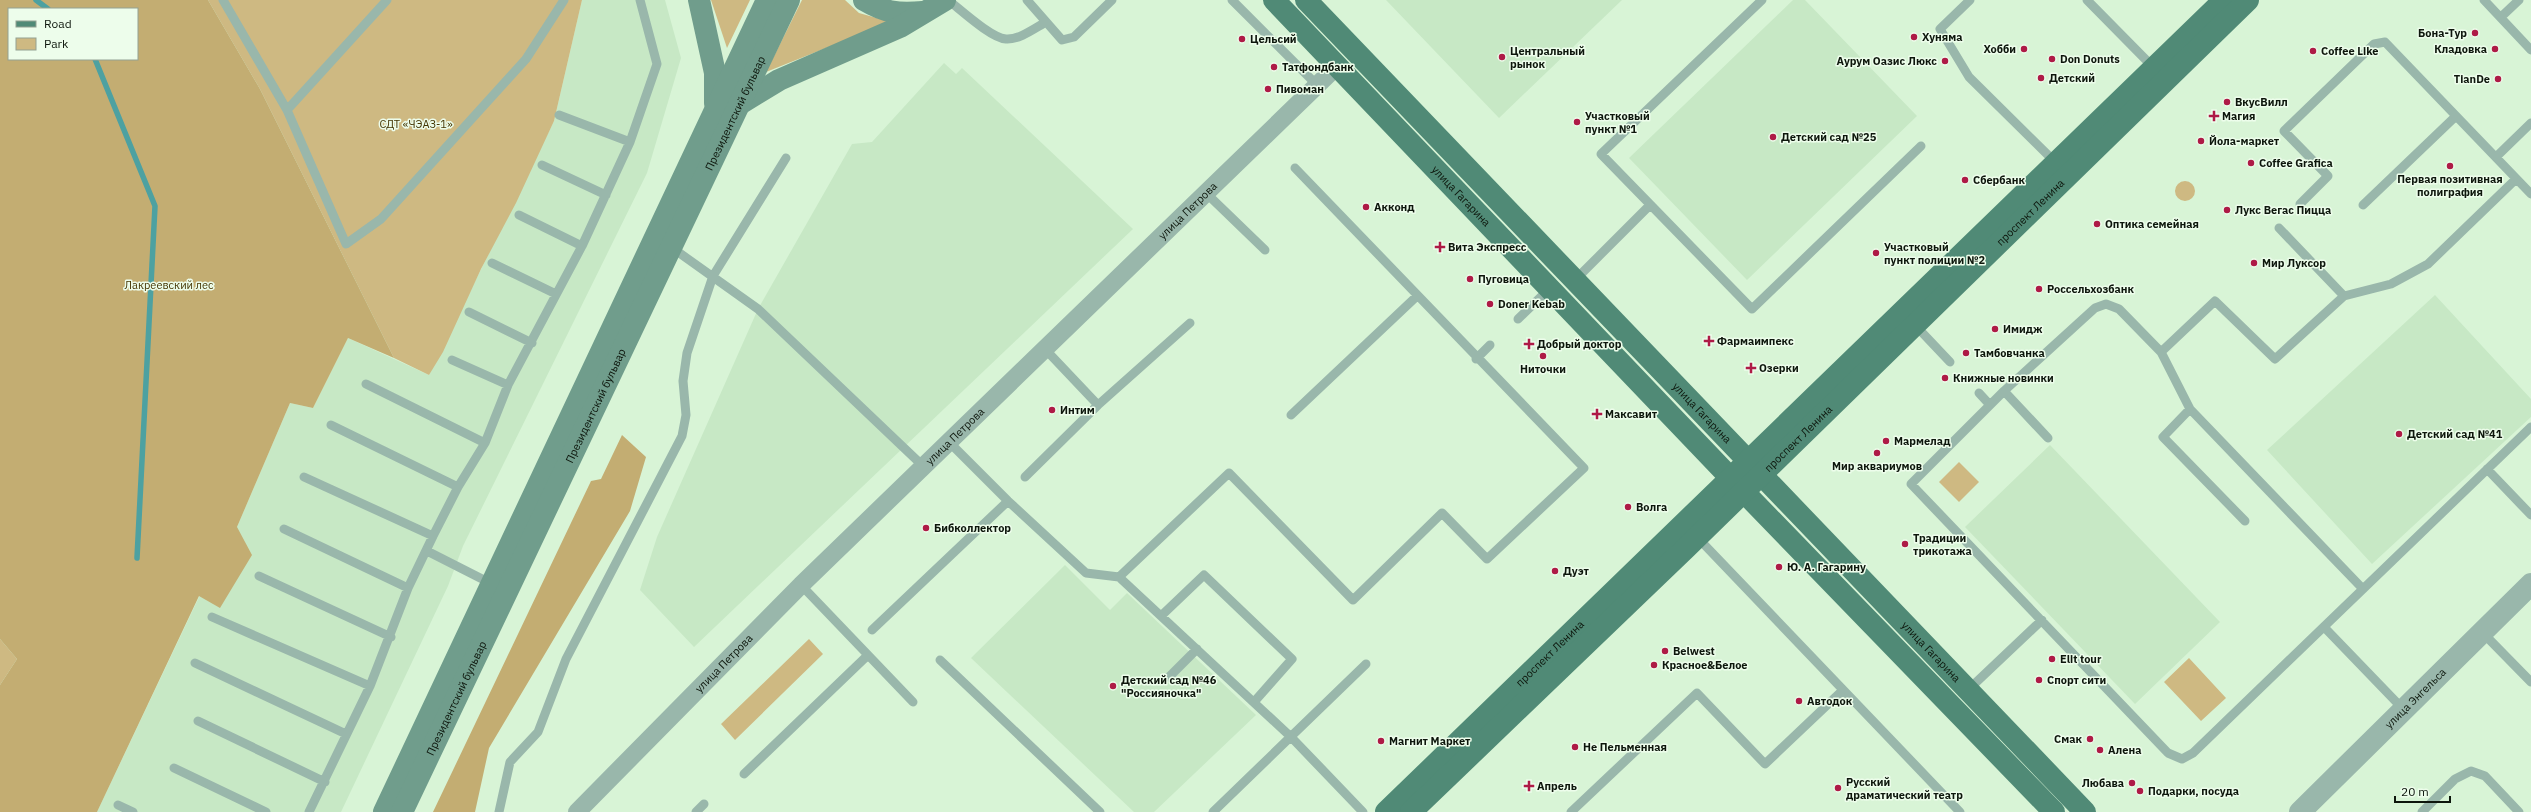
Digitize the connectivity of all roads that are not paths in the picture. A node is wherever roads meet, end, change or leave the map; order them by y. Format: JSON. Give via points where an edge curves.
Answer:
{"nodes":[{"id":1,"x":223,"y":0,"type":"edge"},
{"id":2,"x":387,"y":0,"type":"edge"},
{"id":3,"x":564,"y":0,"type":"edge"},
{"id":4,"x":640,"y":0,"type":"edge"},
{"id":5,"x":699,"y":0,"type":"edge"},
{"id":6,"x":767,"y":0,"type":"edge"},
{"id":7,"x":789,"y":0,"type":"edge"},
{"id":8,"x":864,"y":0,"type":"edge"},
{"id":9,"x":946,"y":0,"type":"edge"},
{"id":10,"x":1027,"y":0,"type":"edge"},
{"id":11,"x":1112,"y":0,"type":"edge"},
{"id":12,"x":1232,"y":0,"type":"edge"},
{"id":13,"x":1274,"y":0,"type":"edge"},
{"id":14,"x":1306,"y":0,"type":"edge"},
{"id":15,"x":1762,"y":0,"type":"edge"},
{"id":16,"x":1970,"y":0,"type":"edge"},
{"id":17,"x":2087,"y":0,"type":"edge"},
{"id":18,"x":2224,"y":0,"type":"edge"},
{"id":19,"x":2248,"y":0,"type":"edge"},
{"id":20,"x":2484,"y":0,"type":"edge"},
{"id":21,"x":2519,"y":0,"type":"edge"},
{"id":22,"x":924,"y":12,"type":"junction"},
{"id":23,"x":2501,"y":17,"type":"junction"},
{"id":24,"x":1046,"y":22,"type":"junction"},
{"id":25,"x":1354,"y":50,"type":"junction"},
{"id":26,"x":2531,"y":50,"type":"edge"},
{"id":27,"x":1337,"y":66,"type":"junction"},
{"id":28,"x":2154,"y":68,"type":"junction"},
{"id":29,"x":1318,"y":86,"type":"junction"},
{"id":30,"x":738,"y":105,"type":"junction"},
{"id":31,"x":716,"y":108,"type":"junction"},
{"id":32,"x":287,"y":110,"type":"junction"},
{"id":33,"x":559,"y":115,"type":"dead end"},
{"id":34,"x":2456,"y":116,"type":"junction"},
{"id":35,"x":2531,"y":123,"type":"edge"},
{"id":36,"x":630,"y":142,"type":"junction"},
{"id":37,"x":1921,"y":146,"type":"dead end"},
{"id":38,"x":2496,"y":157,"type":"junction"},
{"id":39,"x":786,"y":158,"type":"dead end"},
{"id":40,"x":2056,"y":163,"type":"junction"},
{"id":41,"x":542,"y":165,"type":"dead end"},
{"id":42,"x":1295,"y":168,"type":"dead end"},
{"id":43,"x":2516,"y":178,"type":"junction"},
{"id":44,"x":1206,"y":193,"type":"junction"},
{"id":45,"x":2531,"y":194,"type":"edge"},
{"id":46,"x":606,"y":195,"type":"junction"},
{"id":47,"x":2300,"y":204,"type":"dead end"},
{"id":48,"x":1650,"y":205,"type":"junction"},
{"id":49,"x":2363,"y":205,"type":"dead end"},
{"id":50,"x":520,"y":215,"type":"dead end"},
{"id":51,"x":2279,"y":228,"type":"dead end"},
{"id":52,"x":582,"y":246,"type":"junction"},
{"id":53,"x":671,"y":247,"type":"junction"},
{"id":54,"x":1265,"y":250,"type":"dead end"},
{"id":55,"x":492,"y":263,"type":"dead end"},
{"id":56,"x":713,"y":276,"type":"junction"},
{"id":57,"x":1575,"y":280,"type":"junction"},
{"id":58,"x":1550,"y":288,"type":"junction"},
{"id":59,"x":556,"y":294,"type":"junction"},
{"id":60,"x":1417,"y":296,"type":"junction"},
{"id":61,"x":2344,"y":296,"type":"junction"},
{"id":62,"x":469,"y":312,"type":"dead end"},
{"id":63,"x":1518,"y":319,"type":"dead end"},
{"id":64,"x":1190,"y":322,"type":"dead end"},
{"id":65,"x":1914,"y":324,"type":"junction"},
{"id":66,"x":532,"y":343,"type":"junction"},
{"id":67,"x":1490,"y":345,"type":"dead end"},
{"id":68,"x":1045,"y":349,"type":"junction"},
{"id":69,"x":2161,"y":352,"type":"junction"},
{"id":70,"x":1476,"y":359,"type":"junction"},
{"id":71,"x":452,"y":360,"type":"dead end"},
{"id":72,"x":1950,"y":362,"type":"dead end"},
{"id":73,"x":366,"y":384,"type":"dead end"},
{"id":74,"x":508,"y":385,"type":"junction"},
{"id":75,"x":2004,"y":391,"type":"junction"},
{"id":76,"x":1978,"y":393,"type":"dead end"},
{"id":77,"x":1098,"y":405,"type":"junction"},
{"id":78,"x":1990,"y":405,"type":"junction"},
{"id":79,"x":2190,"y":409,"type":"junction"},
{"id":80,"x":1291,"y":415,"type":"dead end"},
{"id":81,"x":331,"y":425,"type":"dead end"},
{"id":82,"x":2531,"y":427,"type":"edge"},
{"id":83,"x":2048,"y":438,"type":"dead end"},
{"id":84,"x":948,"y":441,"type":"junction"},
{"id":85,"x":485,"y":443,"type":"junction"},
{"id":86,"x":923,"y":466,"type":"junction"},
{"id":87,"x":1755,"y":467,"type":"junction"},
{"id":88,"x":2487,"y":469,"type":"junction"},
{"id":89,"x":304,"y":477,"type":"dead end"},
{"id":90,"x":1025,"y":477,"type":"dead end"},
{"id":91,"x":1737,"y":485,"type":"junction"},
{"id":92,"x":458,"y":487,"type":"junction"},
{"id":93,"x":1008,"y":501,"type":"junction"},
{"id":94,"x":2531,"y":515,"type":"edge"},
{"id":95,"x":2245,"y":521,"type":"dead end"},
{"id":96,"x":284,"y":529,"type":"dead end"},
{"id":97,"x":433,"y":536,"type":"junction"},
{"id":98,"x":1697,"y":537,"type":"junction"},
{"id":99,"x":427,"y":551,"type":"junction"},
{"id":100,"x":259,"y":576,"type":"dead end"},
{"id":101,"x":1119,"y":577,"type":"junction"},
{"id":102,"x":492,"y":584,"type":"junction"},
{"id":103,"x":801,"y":585,"type":"junction"},
{"id":104,"x":408,"y":588,"type":"junction"},
{"id":105,"x":2363,"y":589,"type":"junction"},
{"id":106,"x":2528,"y":592,"type":"edge"},
{"id":107,"x":1161,"y":616,"type":"junction"},
{"id":108,"x":212,"y":617,"type":"dead end"},
{"id":109,"x":2042,"y":620,"type":"junction"},
{"id":110,"x":2324,"y":627,"type":"junction"},
{"id":111,"x":872,"y":630,"type":"dead end"},
{"id":112,"x":2482,"y":632,"type":"junction"},
{"id":113,"x":391,"y":637,"type":"junction"},
{"id":114,"x":1197,"y":649,"type":"junction"},
{"id":115,"x":868,"y":655,"type":"junction"},
{"id":116,"x":940,"y":660,"type":"dead end"},
{"id":117,"x":195,"y":663,"type":"dead end"},
{"id":118,"x":1366,"y":664,"type":"dead end"},
{"id":119,"x":1169,"y":677,"type":"dead end"},
{"id":120,"x":2531,"y":682,"type":"edge"},
{"id":121,"x":370,"y":686,"type":"junction"},
{"id":122,"x":1843,"y":690,"type":"junction"},
{"id":123,"x":1968,"y":690,"type":"junction"},
{"id":124,"x":913,"y":702,"type":"dead end"},
{"id":125,"x":1254,"y":702,"type":"junction"},
{"id":126,"x":2404,"y":710,"type":"junction"},
{"id":127,"x":198,"y":721,"type":"dead end"},
{"id":128,"x":346,"y":734,"type":"junction"},
{"id":129,"x":1291,"y":737,"type":"junction"},
{"id":130,"x":174,"y":768,"type":"dead end"},
{"id":131,"x":744,"y":774,"type":"dead end"},
{"id":132,"x":325,"y":782,"type":"junction"},
{"id":133,"x":704,"y":804,"type":"dead end"},
{"id":134,"x":118,"y":805,"type":"dead end"},
{"id":135,"x":132,"y":812,"type":"edge"},
{"id":136,"x":266,"y":812,"type":"edge"},
{"id":137,"x":310,"y":812,"type":"edge"},
{"id":138,"x":384,"y":812,"type":"edge"},
{"id":139,"x":402,"y":812,"type":"edge"},
{"id":140,"x":499,"y":812,"type":"edge"},
{"id":141,"x":577,"y":812,"type":"edge"},
{"id":142,"x":696,"y":812,"type":"edge"},
{"id":143,"x":1100,"y":812,"type":"edge"},
{"id":144,"x":1213,"y":812,"type":"edge"},
{"id":145,"x":1363,"y":812,"type":"edge"},
{"id":146,"x":1386,"y":812,"type":"edge"},
{"id":147,"x":1411,"y":812,"type":"edge"},
{"id":148,"x":1571,"y":812,"type":"edge"},
{"id":149,"x":1960,"y":812,"type":"edge"},
{"id":150,"x":2054,"y":812,"type":"edge"},
{"id":151,"x":2085,"y":812,"type":"edge"},
{"id":152,"x":2300,"y":812,"type":"edge"},
{"id":153,"x":2422,"y":812,"type":"edge"},
{"id":154,"x":2519,"y":812,"type":"edge"}],
"edges":[{"from":1,"to":32,"type":"lane"},
{"from":2,"to":32,"type":"lane"},
{"from":3,"to":32,"type":"lane","via":[[526,59],[381,220],[346,244]]},
{"from":4,"to":36,"type":"lane","via":[[657,64]]},
{"from":5,"to":31,"type":"main road","via":[[715,72]]},
{"from":6,"to":31,"type":"main road","name":"Президентский бульвар"},
{"from":7,"to":30,"type":"main road","name":"Президентский бульвар"},
{"from":8,"to":22,"type":"main road","via":[[895,14]]},
{"from":9,"to":22,"type":"main road"},
{"from":9,"to":24,"type":"lane","via":[[996,36],[1007,39],[1018,37]]},
{"from":10,"to":24,"type":"lane"},
{"from":11,"to":24,"type":"lane","via":[[1074,37],[1062,40]]},
{"from":12,"to":29,"type":"lane"},
{"from":13,"to":27,"type":"main road","name":"улица Гагарина"},
{"from":14,"to":25,"type":"main road","name":"улица Гагарина"},
{"from":15,"to":48,"type":"lane","via":[[1602,154]]},
{"from":16,"to":40,"type":"lane","via":[[1940,29],[1969,77]]},
{"from":17,"to":28,"type":"lane"},
{"from":18,"to":28,"type":"main road","name":"проспект Ленина"},
{"from":19,"to":65,"type":"main road","name":"проспект Ленина"},
{"from":20,"to":23,"type":"lane"},
{"from":21,"to":23,"type":"lane"},
{"from":22,"to":30,"type":"main road","via":[[900,27],[779,80]]},
{"from":23,"to":26,"type":"lane"},
{"from":25,"to":27,"type":"main road"},
{"from":25,"to":57,"type":"main road","name":"улица Гагарина"},
{"from":27,"to":29,"type":"street","name":"улица Петрова"},
{"from":27,"to":58,"type":"main road","name":"улица Гагарина"},
{"from":28,"to":40,"type":"main road","name":"проспект Ленина"},
{"from":29,"to":44,"type":"street","name":"улица Петрова"},
{"from":30,"to":53,"type":"main road","name":"Президентский бульвар"},
{"from":31,"to":102,"type":"main road","name":"Президентский бульвар"},
{"from":33,"to":36,"type":"lane"},
{"from":34,"to":38,"type":"lane"},
{"from":34,"to":47,"type":"lane","via":[[2385,42],[2374,44],[2284,130],[2328,176]]},
{"from":34,"to":49,"type":"lane"},
{"from":35,"to":38,"type":"lane"},
{"from":36,"to":46,"type":"lane"},
{"from":37,"to":48,"type":"lane","via":[[1752,309]]},
{"from":38,"to":43,"type":"lane"},
{"from":39,"to":56,"type":"lane"},
{"from":40,"to":87,"type":"main road","name":"проспект Ленина"},
{"from":41,"to":46,"type":"lane"},
{"from":42,"to":60,"type":"lane"},
{"from":43,"to":45,"type":"lane"},
{"from":43,"to":61,"type":"lane","via":[[2428,264],[2391,284]]},
{"from":44,"to":54,"type":"lane"},
{"from":44,"to":68,"type":"street","name":"улица Петрова"},
{"from":46,"to":52,"type":"lane"},
{"from":48,"to":57,"type":"lane"},
{"from":50,"to":52,"type":"lane"},
{"from":51,"to":61,"type":"lane"},
{"from":52,"to":59,"type":"lane"},
{"from":53,"to":56,"type":"lane"},
{"from":53,"to":139,"type":"main road","name":"Президентский бульвар"},
{"from":55,"to":59,"type":"lane"},
{"from":56,"to":86,"type":"lane","via":[[758,309]]},
{"from":56,"to":140,"type":"lane","via":[[687,353],[683,381],[686,415],[682,436],[566,659],[538,732],[510,762]]},
{"from":57,"to":87,"type":"main road","name":"улица Гагарина"},
{"from":58,"to":63,"type":"lane"},
{"from":58,"to":91,"type":"main road","name":"улица Гагарина"},
{"from":59,"to":66,"type":"lane"},
{"from":60,"to":70,"type":"lane"},
{"from":60,"to":80,"type":"lane"},
{"from":61,"to":69,"type":"lane","via":[[2275,359],[2215,301]]},
{"from":62,"to":66,"type":"lane"},
{"from":64,"to":77,"type":"lane"},
{"from":65,"to":72,"type":"lane"},
{"from":65,"to":87,"type":"main road","name":"проспект Ленина"},
{"from":66,"to":74,"type":"lane"},
{"from":67,"to":70,"type":"lane"},
{"from":68,"to":77,"type":"lane"},
{"from":68,"to":84,"type":"street","name":"улица Петрова"},
{"from":69,"to":75,"type":"lane","via":[[2119,309],[2106,304],[2095,308]]},
{"from":69,"to":79,"type":"lane"},
{"from":70,"to":101,"type":"lane","via":[[1584,468],[1487,560],[1442,514],[1353,600],[1229,473]]},
{"from":71,"to":74,"type":"lane"},
{"from":73,"to":85,"type":"lane"},
{"from":74,"to":85,"type":"lane"},
{"from":75,"to":78,"type":"lane"},
{"from":75,"to":83,"type":"lane"},
{"from":76,"to":78,"type":"lane"},
{"from":77,"to":90,"type":"lane"},
{"from":78,"to":109,"type":"lane","via":[[1910,484]]},
{"from":79,"to":95,"type":"lane","via":[[2163,437]]},
{"from":79,"to":105,"type":"lane"},
{"from":81,"to":92,"type":"lane"},
{"from":82,"to":88,"type":"lane"},
{"from":84,"to":86,"type":"street","name":"улица Петрова"},
{"from":84,"to":93,"type":"lane"},
{"from":85,"to":92,"type":"lane"},
{"from":86,"to":103,"type":"street","name":"улица Петрова"},
{"from":87,"to":91,"type":"main road"},
{"from":87,"to":123,"type":"main road","name":"улица Гагарина"},
{"from":88,"to":94,"type":"lane"},
{"from":88,"to":105,"type":"lane"},
{"from":89,"to":97,"type":"lane"},
{"from":91,"to":98,"type":"main road","name":"проспект Ленина"},
{"from":91,"to":146,"type":"main road","name":"проспект Ленина"},
{"from":91,"to":150,"type":"main road","name":"улица Гагарина"},
{"from":92,"to":97,"type":"lane"},
{"from":93,"to":101,"type":"lane","via":[[1086,573]]},
{"from":93,"to":111,"type":"lane"},
{"from":96,"to":104,"type":"lane"},
{"from":97,"to":99,"type":"lane"},
{"from":98,"to":122,"type":"lane"},
{"from":98,"to":147,"type":"main road","name":"проспект Ленина"},
{"from":99,"to":102,"type":"lane"},
{"from":99,"to":104,"type":"lane"},
{"from":100,"to":113,"type":"lane"},
{"from":101,"to":107,"type":"lane"},
{"from":102,"to":138,"type":"main road","name":"Президентский бульвар"},
{"from":103,"to":115,"type":"lane"},
{"from":103,"to":141,"type":"street","name":"улица Петрова"},
{"from":104,"to":113,"type":"lane"},
{"from":105,"to":110,"type":"lane"},
{"from":106,"to":112,"type":"street","name":"улица Энгельса"},
{"from":107,"to":114,"type":"lane"},
{"from":107,"to":125,"type":"lane","via":[[1204,575],[1292,659]]},
{"from":108,"to":121,"type":"lane"},
{"from":109,"to":110,"type":"lane","via":[[2168,753],[2182,759],[2193,754]]},
{"from":109,"to":123,"type":"lane"},
{"from":110,"to":126,"type":"lane"},
{"from":112,"to":120,"type":"lane"},
{"from":112,"to":126,"type":"street","name":"улица Энгельса"},
{"from":113,"to":121,"type":"lane"},
{"from":114,"to":119,"type":"lane"},
{"from":114,"to":125,"type":"lane"},
{"from":115,"to":124,"type":"lane"},
{"from":115,"to":131,"type":"lane"},
{"from":116,"to":143,"type":"lane"},
{"from":117,"to":128,"type":"lane"},
{"from":118,"to":129,"type":"lane"},
{"from":121,"to":128,"type":"lane"},
{"from":122,"to":148,"type":"lane","via":[[1766,764],[1697,692]]},
{"from":122,"to":149,"type":"lane"},
{"from":123,"to":151,"type":"main road","name":"улица Гагарина"},
{"from":125,"to":129,"type":"lane"},
{"from":126,"to":152,"type":"street","name":"улица Энгельса"},
{"from":127,"to":132,"type":"lane"},
{"from":128,"to":132,"type":"lane"},
{"from":129,"to":144,"type":"lane"},
{"from":129,"to":145,"type":"lane"},
{"from":130,"to":136,"type":"lane"},
{"from":132,"to":137,"type":"lane"},
{"from":133,"to":142,"type":"lane"},
{"from":134,"to":135,"type":"lane"},
{"from":153,"to":154,"type":"lane","via":[[2455,779],[2471,770],[2485,776]]}]}
